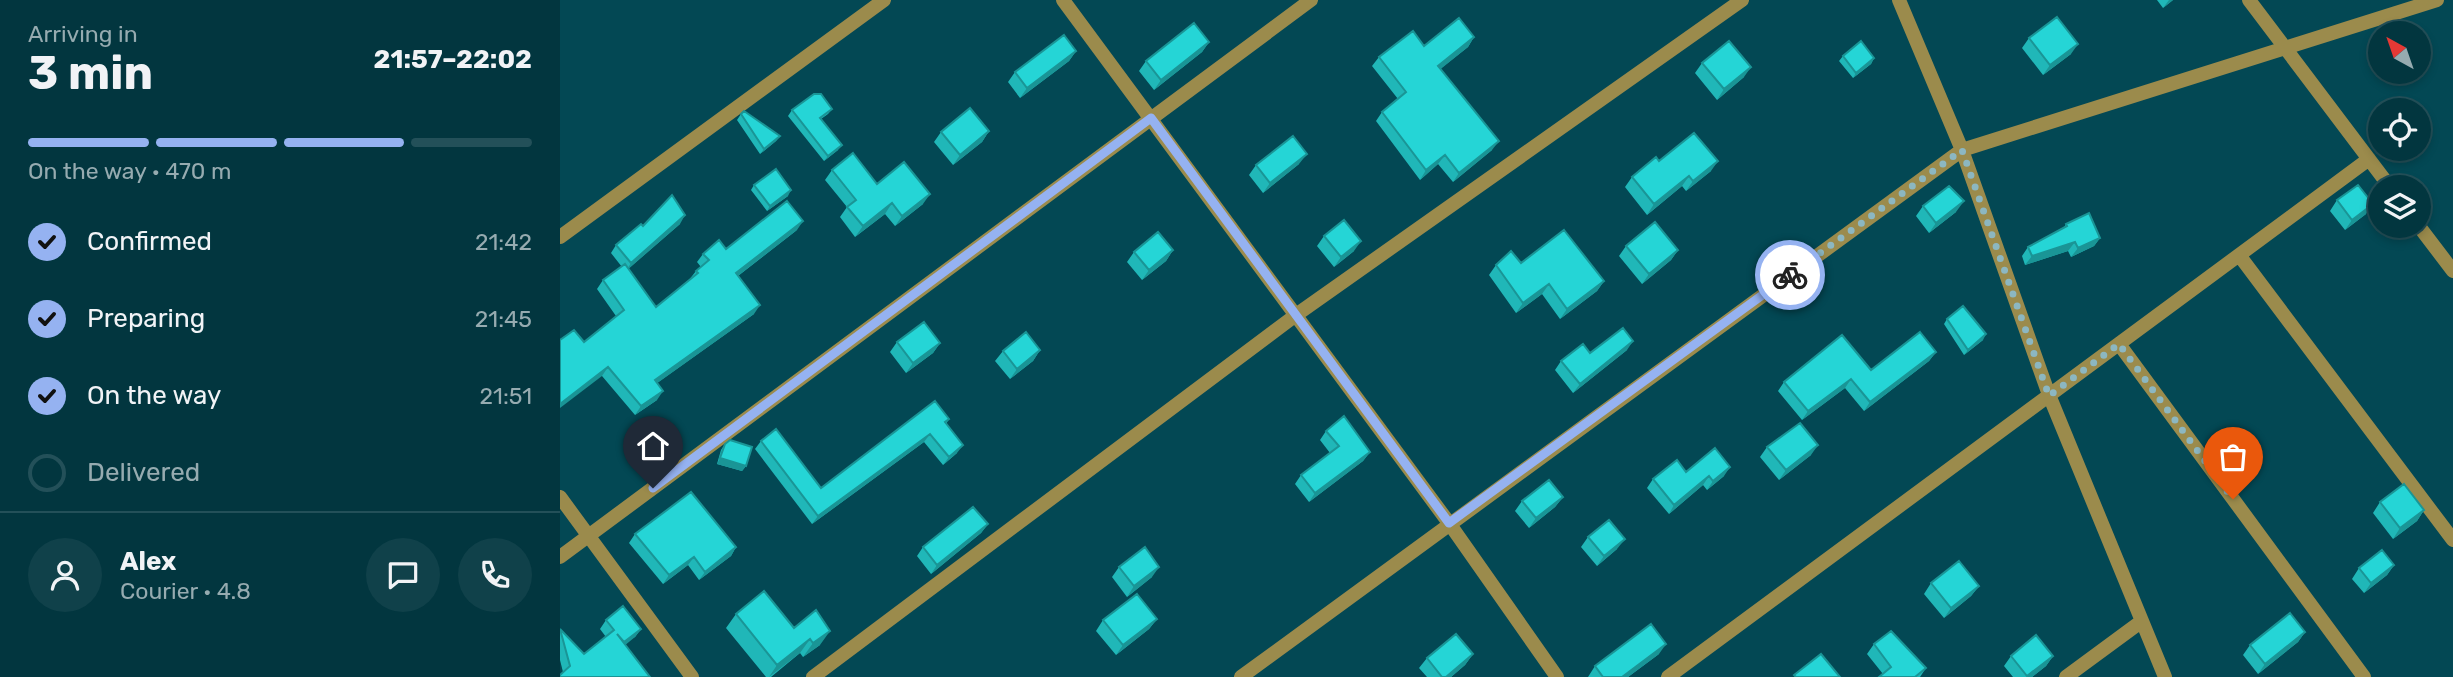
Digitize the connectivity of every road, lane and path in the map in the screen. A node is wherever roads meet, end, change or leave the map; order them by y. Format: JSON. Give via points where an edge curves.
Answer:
{"nodes":[{"id":1,"x":884,"y":0,"type":"edge"},
{"id":2,"x":1063,"y":0,"type":"edge"},
{"id":3,"x":1311,"y":0,"type":"edge"},
{"id":4,"x":1742,"y":0,"type":"edge"},
{"id":5,"x":1899,"y":0,"type":"edge"},
{"id":6,"x":2249,"y":0,"type":"edge"},
{"id":7,"x":2437,"y":0,"type":"edge"},
{"id":8,"x":2285,"y":48,"type":"junction"},
{"id":9,"x":1151,"y":118,"type":"junction"},
{"id":10,"x":1962,"y":150,"type":"junction"},
{"id":11,"x":2368,"y":158,"type":"edge"},
{"id":12,"x":2368,"y":160,"type":"edge"},
{"id":13,"x":560,"y":237,"type":"edge"},
{"id":14,"x":2428,"y":238,"type":"edge"},
{"id":15,"x":2239,"y":255,"type":"junction"},
{"id":16,"x":2453,"y":271,"type":"edge"},
{"id":17,"x":1296,"y":315,"type":"junction"},
{"id":18,"x":2119,"y":344,"type":"junction"},
{"id":19,"x":2049,"y":396,"type":"junction"},
{"id":20,"x":560,"y":497,"type":"edge"},
{"id":21,"x":1449,"y":523,"type":"junction"},
{"id":22,"x":2451,"y":532,"type":"edge"},
{"id":23,"x":589,"y":536,"type":"junction"},
{"id":24,"x":560,"y":557,"type":"edge"},
{"id":25,"x":2142,"y":621,"type":"junction"},
{"id":26,"x":692,"y":677,"type":"edge"},
{"id":27,"x":813,"y":677,"type":"edge"},
{"id":28,"x":1241,"y":677,"type":"edge"},
{"id":29,"x":1557,"y":677,"type":"edge"},
{"id":30,"x":1668,"y":677,"type":"edge"},
{"id":31,"x":2066,"y":677,"type":"edge"},
{"id":32,"x":2165,"y":677,"type":"edge"},
{"id":33,"x":2364,"y":677,"type":"edge"}],
"edges":[{"from":1,"to":13,"type":"street"},
{"from":2,"to":9,"type":"street"},
{"from":3,"to":9,"type":"street"},
{"from":4,"to":17,"type":"street"},
{"from":5,"to":10,"type":"street"},
{"from":6,"to":8,"type":"street"},
{"from":7,"to":8,"type":"street"},
{"from":8,"to":10,"type":"street"},
{"from":8,"to":11,"type":"street"},
{"from":9,"to":17,"type":"street"},
{"from":9,"to":23,"type":"street"},
{"from":10,"to":19,"type":"street"},
{"from":10,"to":21,"type":"street"},
{"from":12,"to":15,"type":"street"},
{"from":14,"to":16,"type":"street"},
{"from":15,"to":18,"type":"street"},
{"from":15,"to":22,"type":"street"},
{"from":17,"to":21,"type":"street"},
{"from":17,"to":27,"type":"street"},
{"from":18,"to":19,"type":"street"},
{"from":18,"to":33,"type":"street"},
{"from":19,"to":25,"type":"street"},
{"from":19,"to":30,"type":"street"},
{"from":20,"to":23,"type":"street"},
{"from":21,"to":28,"type":"street"},
{"from":21,"to":29,"type":"street"},
{"from":23,"to":24,"type":"street"},
{"from":23,"to":26,"type":"street"},
{"from":25,"to":31,"type":"street"},
{"from":25,"to":32,"type":"street"}]}
